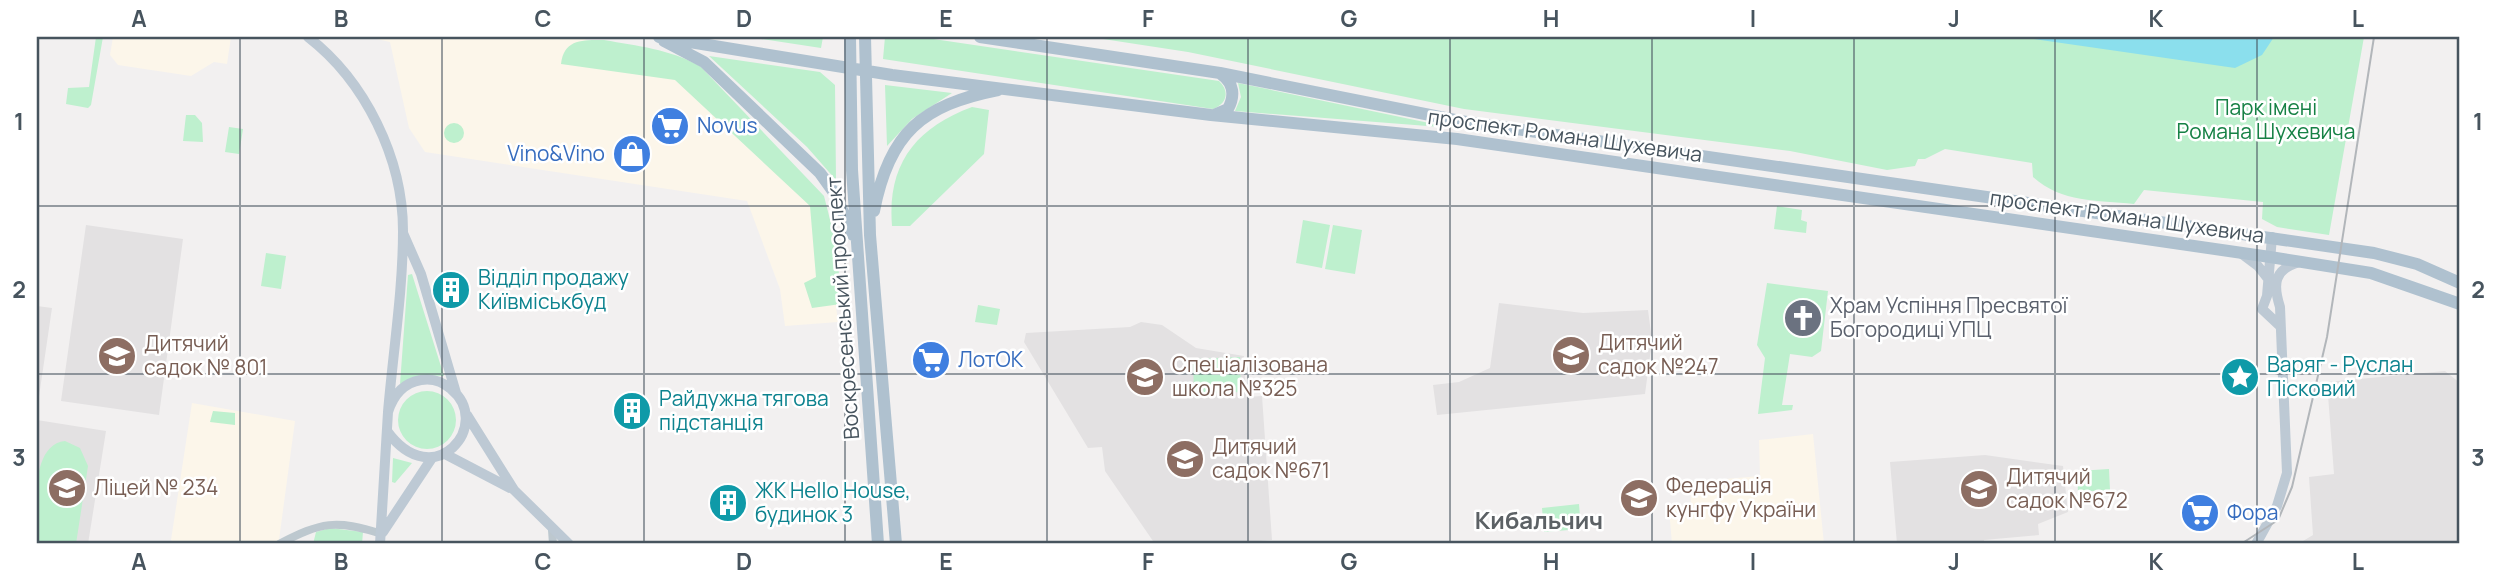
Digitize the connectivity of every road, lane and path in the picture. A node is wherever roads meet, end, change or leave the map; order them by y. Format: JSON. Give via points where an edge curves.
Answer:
{"nodes":[{"id":1,"x":308,"y":37,"type":"edge"},
{"id":2,"x":654,"y":37,"type":"edge"},
{"id":3,"x":659,"y":37,"type":"edge"},
{"id":4,"x":850,"y":37,"type":"edge"},
{"id":5,"x":865,"y":37,"type":"edge"},
{"id":6,"x":980,"y":37,"type":"edge"},
{"id":7,"x":998,"y":38,"type":"edge"},
{"id":8,"x":849,"y":68,"type":"junction"},
{"id":9,"x":865,"y":70,"type":"junction"},
{"id":10,"x":1220,"y":74,"type":"junction"},
{"id":11,"x":1011,"y":88,"type":"junction"},
{"id":12,"x":1210,"y":115,"type":"junction"},
{"id":13,"x":403,"y":231,"type":"junction"},
{"id":14,"x":870,"y":235,"type":"junction"},
{"id":15,"x":2272,"y":237,"type":"junction"},
{"id":16,"x":858,"y":248,"type":"junction"},
{"id":17,"x":2236,"y":252,"type":"junction"},
{"id":18,"x":2270,"y":257,"type":"junction"},
{"id":19,"x":2300,"y":262,"type":"junction"},
{"id":20,"x":2269,"y":280,"type":"junction"},
{"id":21,"x":2460,"y":283,"type":"edge"},
{"id":22,"x":2271,"y":299,"type":"junction"},
{"id":23,"x":2459,"y":304,"type":"edge"},
{"id":24,"x":2279,"y":312,"type":"junction"},
{"id":25,"x":2267,"y":316,"type":"junction"},
{"id":26,"x":2279,"y":325,"type":"junction"},
{"id":27,"x":456,"y":393,"type":"junction"},
{"id":28,"x":388,"y":412,"type":"junction"},
{"id":29,"x":465,"y":412,"type":"junction"},
{"id":30,"x":387,"y":431,"type":"junction"},
{"id":31,"x":445,"y":454,"type":"junction"},
{"id":32,"x":432,"y":458,"type":"junction"},
{"id":33,"x":514,"y":490,"type":"junction"},
{"id":34,"x":552,"y":530,"type":"junction"},
{"id":35,"x":381,"y":539,"type":"edge"},
{"id":36,"x":279,"y":544,"type":"edge"},
{"id":37,"x":553,"y":544,"type":"edge"},
{"id":38,"x":569,"y":544,"type":"edge"},
{"id":39,"x":878,"y":544,"type":"edge"},
{"id":40,"x":896,"y":544,"type":"edge"},
{"id":41,"x":2256,"y":544,"type":"edge"}],
"edges":[{"from":1,"to":13,"type":"street","via":[[357,87],[381,132],[394,174]]},
{"from":2,"to":16,"type":"main road","via":[[704,62],[820,173],[835,194]]},
{"from":3,"to":8,"type":"main road","name":"проспект Романа Шухевича"},
{"from":4,"to":8,"type":"main road","name":"Воскресенський проспект"},
{"from":5,"to":9,"type":"main road","name":"Воскресенський проспект"},
{"from":6,"to":7,"type":"main road","name":"проспект Романа Шухевича"},
{"from":7,"to":10,"type":"main road","name":"проспект Романа Шухевича"},
{"from":8,"to":9,"type":"main road","name":"проспект Романа Шухевича"},
{"from":8,"to":16,"type":"main road","name":"Воскресенський проспект"},
{"from":9,"to":11,"type":"main road","name":"проспект Романа Шухевича"},
{"from":9,"to":14,"type":"main road","name":"Воскресенський проспект"},
{"from":10,"to":12,"type":"main road","via":[[1230,83],[1233,96],[1228,109]]},
{"from":10,"to":15,"type":"main road","name":"проспект Романа Шухевича","via":[[1460,121]]},
{"from":11,"to":12,"type":"main road","name":"проспект Романа Шухевича"},
{"from":11,"to":14,"type":"main road","via":[[962,97],[909,131],[880,178]]},
{"from":12,"to":17,"type":"main road","name":"проспект Романа Шухевича","via":[[1457,139]]},
{"from":13,"to":27,"type":"street","via":[[421,274]]},
{"from":13,"to":28,"type":"street"},
{"from":14,"to":40,"type":"main road","name":"Воскресенський проспект"},
{"from":15,"to":18,"type":"street"},
{"from":15,"to":21,"type":"main road","name":"проспект Романа Шухевича","via":[[2397,257]]},
{"from":16,"to":39,"type":"main road","name":"Воскресенський проспект"},
{"from":17,"to":18,"type":"main road","name":"проспект Романа Шухевича"},
{"from":17,"to":20,"type":"street"},
{"from":18,"to":19,"type":"main road","name":"проспект Романа Шухевича"},
{"from":18,"to":20,"type":"street"},
{"from":19,"to":22,"type":"street","via":[[2281,272]]},
{"from":19,"to":23,"type":"main road","name":"проспект Романа Шухевича","via":[[2392,278]]},
{"from":20,"to":22,"type":"street"},
{"from":22,"to":24,"type":"street","via":[[2280,304]]},
{"from":22,"to":25,"type":"street","via":[[2262,306]]},
{"from":24,"to":25,"type":"street"},
{"from":24,"to":26,"type":"street"},
{"from":25,"to":26,"type":"street"},
{"from":26,"to":41,"type":"street","via":[[2287,473],[2277,506]]},
{"from":27,"to":28,"type":"street","via":[[435,380],[422,380],[400,390]]},
{"from":27,"to":29,"type":"street"},
{"from":28,"to":30,"type":"street"},
{"from":29,"to":31,"type":"street","via":[[464,432]]},
{"from":29,"to":33,"type":"street"},
{"from":30,"to":32,"type":"street","via":[[406,452]]},
{"from":30,"to":35,"type":"street"},
{"from":31,"to":32,"type":"street"},
{"from":31,"to":33,"type":"street"},
{"from":32,"to":35,"type":"street"},
{"from":33,"to":34,"type":"street"},
{"from":34,"to":37,"type":"street"},
{"from":34,"to":38,"type":"street"},
{"from":35,"to":36,"type":"street","via":[[363,528],[320,525]]}]}
